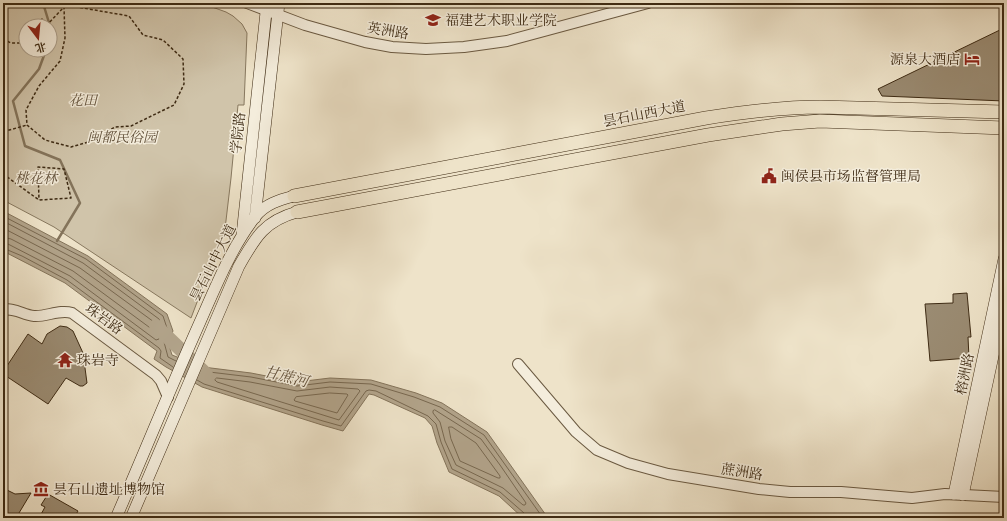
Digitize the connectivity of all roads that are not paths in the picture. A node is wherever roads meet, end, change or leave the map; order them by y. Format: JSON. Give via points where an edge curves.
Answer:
{"nodes":[{"id":1,"x":247,"y":3,"type":"edge"},
{"id":2,"x":279,"y":3,"type":"edge"},
{"id":3,"x":648,"y":3,"type":"edge"},
{"id":4,"x":267,"y":7,"type":"edge"},
{"id":5,"x":278,"y":15,"type":"junction"},
{"id":6,"x":1004,"y":112,"type":"edge"},
{"id":7,"x":1004,"y":128,"type":"edge"},
{"id":8,"x":294,"y":196,"type":"joint"},
{"id":9,"x":297,"y":212,"type":"joint"},
{"id":10,"x":256,"y":217,"type":"junction"},
{"id":11,"x":242,"y":237,"type":"junction"},
{"id":12,"x":253,"y":243,"type":"junction"},
{"id":13,"x":1004,"y":259,"type":"edge"},
{"id":14,"x":239,"y":266,"type":"junction"},
{"id":15,"x":1004,"y":305,"type":"edge"},
{"id":16,"x":3,"y":310,"type":"edge"},
{"id":17,"x":518,"y":364,"type":"dead end"},
{"id":18,"x":169,"y":394,"type":"junction"},
{"id":19,"x":959,"y":495,"type":"junction"},
{"id":20,"x":1004,"y":497,"type":"edge"},
{"id":21,"x":116,"y":518,"type":"edge"},
{"id":22,"x":131,"y":518,"type":"edge"}],
"edges":[{"from":1,"to":4,"type":"street","name":"英洲路"},
{"from":2,"to":5,"type":"main road"},
{"from":3,"to":5,"type":"street","name":"英洲路","via":[[516,39],[440,49],[412,49],[374,44]]},
{"from":4,"to":5,"type":"street","name":"英洲路"},
{"from":4,"to":11,"type":"main road","name":"学院路"},
{"from":5,"to":10,"type":"main road"},
{"from":6,"to":8,"type":"main road","name":"昙石山西大道","via":[[825,107],[751,111]]},
{"from":7,"to":9,"type":"main road","via":[[820,121],[774,124],[708,134]]},
{"from":8,"to":10,"type":"main road","name":"昙石山中大道","via":[[273,202]]},
{"from":9,"to":12,"type":"main road","name":"昙石山中大道","via":[[270,224]]},
{"from":10,"to":11,"type":"main road","name":"昙石山中大道"},
{"from":10,"to":12,"type":"main road"},
{"from":11,"to":14,"type":"main road","name":"学院路"},
{"from":11,"to":18,"type":"main road","name":"昙石山中大道","via":[[227,262]]},
{"from":12,"to":14,"type":"main road","name":"昙石山中大道"},
{"from":13,"to":19,"type":"main road","name":"榕洲路"},
{"from":14,"to":22,"type":"main road","name":"昙石山中大道"},
{"from":15,"to":19,"type":"main road","name":"榕洲路"},
{"from":16,"to":18,"type":"street","name":"珠岩路","via":[[12,309],[35,316],[72,313],[156,375]]},
{"from":17,"to":19,"type":"street","name":"蔗洲路","via":[[586,442],[628,463],[655,471],[774,491],[841,492],[912,498]]},
{"from":18,"to":21,"type":"main road"},
{"from":19,"to":20,"type":"street","name":"蔗洲路"}]}
